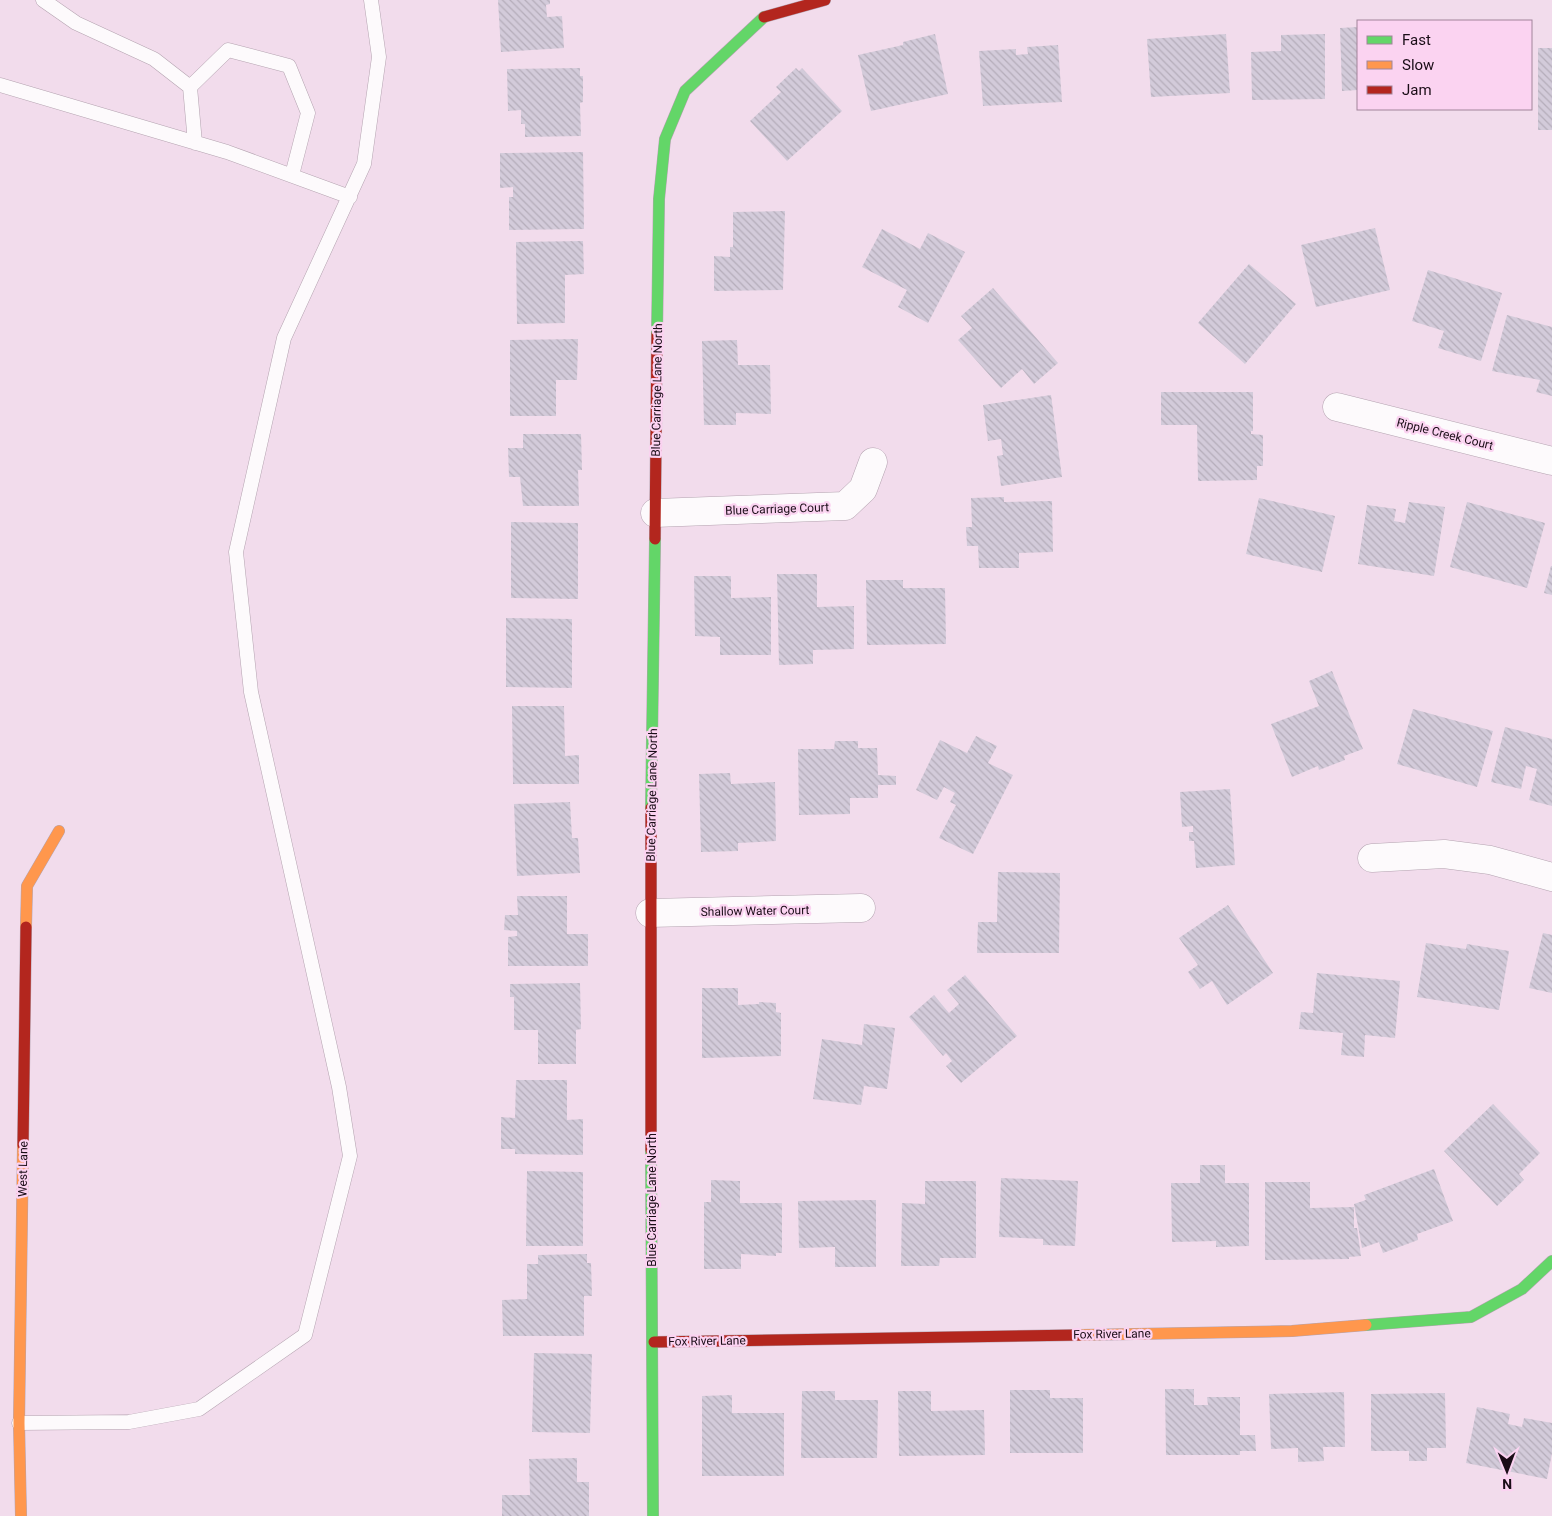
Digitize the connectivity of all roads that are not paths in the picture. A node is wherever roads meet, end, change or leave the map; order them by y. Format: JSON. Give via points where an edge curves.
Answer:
{"nodes":[{"id":1,"x":43,"y":0,"type":"edge"},
{"id":2,"x":371,"y":0,"type":"edge"},
{"id":3,"x":825,"y":0,"type":"edge"},
{"id":4,"x":0,"y":85,"type":"edge"},
{"id":5,"x":190,"y":87,"type":"junction"},
{"id":6,"x":195,"y":143,"type":"junction"},
{"id":7,"x":292,"y":175,"type":"junction"},
{"id":8,"x":350,"y":196,"type":"junction"},
{"id":9,"x":1338,"y":407,"type":"dead end"},
{"id":10,"x":1552,"y":461,"type":"edge"},
{"id":11,"x":873,"y":462,"type":"dead end"},
{"id":12,"x":655,"y":513,"type":"junction"},
{"id":13,"x":59,"y":831,"type":"dead end"},
{"id":14,"x":1372,"y":858,"type":"dead end"},
{"id":15,"x":1552,"y":877,"type":"edge"},
{"id":16,"x":861,"y":908,"type":"dead end"},
{"id":17,"x":650,"y":913,"type":"junction"},
{"id":18,"x":1552,"y":1260,"type":"edge"},
{"id":19,"x":654,"y":1342,"type":"junction"},
{"id":20,"x":19,"y":1423,"type":"junction"},
{"id":21,"x":21,"y":1516,"type":"edge"},
{"id":22,"x":653,"y":1516,"type":"edge"}],
"edges":[{"from":1,"to":5,"type":"lane","via":[[76,23],[154,59]]},
{"from":2,"to":8,"type":"lane","via":[[379,57],[364,164]]},
{"from":3,"to":12,"type":"street","name":"Blue Carriage Lane North","via":[[762,18],[685,91],[665,139],[659,199]]},
{"from":4,"to":6,"type":"lane"},
{"from":5,"to":6,"type":"lane"},
{"from":5,"to":7,"type":"lane","via":[[228,50],[289,66],[308,113]]},
{"from":6,"to":7,"type":"lane"},
{"from":7,"to":8,"type":"lane"},
{"from":8,"to":20,"type":"lane","via":[[284,338],[236,552],[251,692],[339,1087],[350,1156],[305,1335],[199,1409],[129,1422]]},
{"from":9,"to":10,"type":"street","name":"Ripple Creek Court"},
{"from":11,"to":12,"type":"street","name":"Blue Carriage Court","via":[[863,489],[845,506]]},
{"from":12,"to":17,"type":"street","name":"Blue Carriage Lane North"},
{"from":13,"to":20,"type":"street","name":"West Lane","via":[[27,886]]},
{"from":14,"to":15,"type":"street","via":[[1444,854],[1490,860]]},
{"from":16,"to":17,"type":"street","name":"Shallow Water Court"},
{"from":17,"to":19,"type":"street","name":"Blue Carriage Lane North"},
{"from":18,"to":19,"type":"street","name":"Fox River Lane","via":[[1522,1289],[1471,1317],[1292,1331]]},
{"from":19,"to":22,"type":"street","name":"Blue Carriage Lane North"},
{"from":20,"to":21,"type":"street","name":"West Lane"}]}
